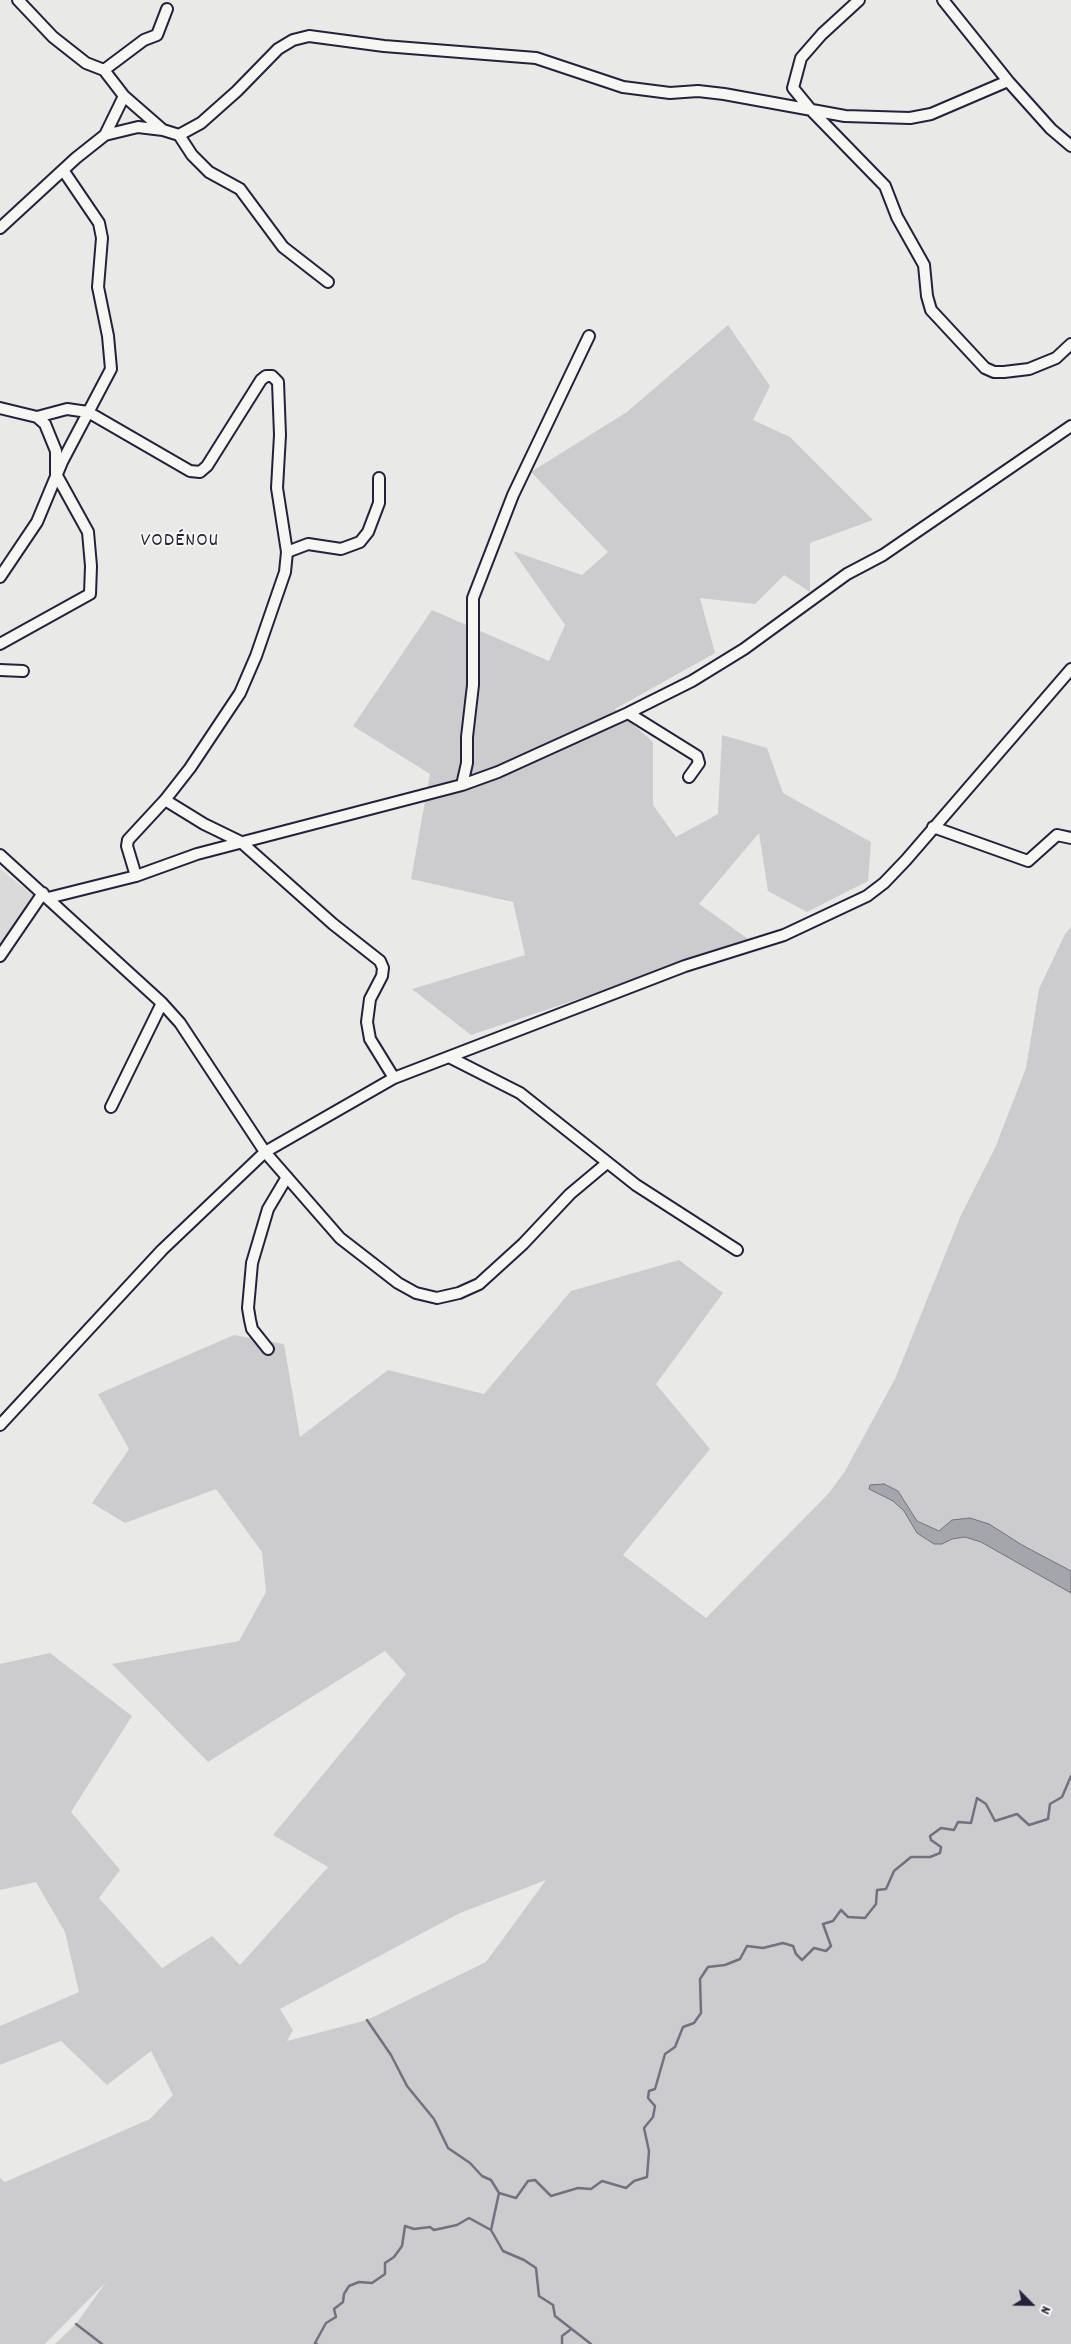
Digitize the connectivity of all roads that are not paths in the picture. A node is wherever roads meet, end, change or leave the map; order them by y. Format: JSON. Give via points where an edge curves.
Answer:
{"nodes":[{"id":1,"x":18,"y":0,"type":"edge"},
{"id":2,"x":859,"y":0,"type":"edge"},
{"id":3,"x":944,"y":0,"type":"edge"},
{"id":4,"x":167,"y":9,"type":"dead end"},
{"id":5,"x":104,"y":70,"type":"junction"},
{"id":6,"x":1008,"y":81,"type":"junction"},
{"id":7,"x":124,"y":96,"type":"junction"},
{"id":8,"x":811,"y":110,"type":"junction"},
{"id":9,"x":163,"y":130,"type":"junction"},
{"id":10,"x":105,"y":135,"type":"junction"},
{"id":11,"x":179,"y":135,"type":"junction"},
{"id":12,"x":1071,"y":146,"type":"edge"},
{"id":13,"x":63,"y":170,"type":"junction"},
{"id":14,"x":0,"y":228,"type":"edge"},
{"id":15,"x":328,"y":282,"type":"dead end"},
{"id":16,"x":589,"y":336,"type":"dead end"},
{"id":17,"x":1071,"y":344,"type":"edge"},
{"id":18,"x":0,"y":408,"type":"edge"},
{"id":19,"x":88,"y":412,"type":"junction"},
{"id":20,"x":37,"y":417,"type":"junction"},
{"id":21,"x":1071,"y":426,"type":"edge"},
{"id":22,"x":56,"y":474,"type":"junction"},
{"id":23,"x":379,"y":478,"type":"dead end"},
{"id":24,"x":287,"y":552,"type":"junction"},
{"id":25,"x":0,"y":577,"type":"edge"},
{"id":26,"x":0,"y":644,"type":"edge"},
{"id":27,"x":1071,"y":669,"type":"edge"},
{"id":28,"x":0,"y":670,"type":"edge"},
{"id":29,"x":23,"y":671,"type":"dead end"},
{"id":30,"x":628,"y":713,"type":"junction"},
{"id":31,"x":689,"y":777,"type":"dead end"},
{"id":32,"x":462,"y":785,"type":"junction"},
{"id":33,"x":165,"y":800,"type":"junction"},
{"id":34,"x":933,"y":827,"type":"junction"},
{"id":35,"x":1071,"y":838,"type":"edge"},
{"id":36,"x":241,"y":842,"type":"junction"},
{"id":37,"x":0,"y":855,"type":"edge"},
{"id":38,"x":136,"y":876,"type":"junction"},
{"id":39,"x":45,"y":895,"type":"junction"},
{"id":40,"x":0,"y":956,"type":"edge"},
{"id":41,"x":162,"y":1003,"type":"junction"},
{"id":42,"x":449,"y":1056,"type":"junction"},
{"id":43,"x":394,"y":1078,"type":"junction"},
{"id":44,"x":111,"y":1107,"type":"dead end"},
{"id":45,"x":265,"y":1152,"type":"junction"},
{"id":46,"x":607,"y":1163,"type":"junction"},
{"id":47,"x":288,"y":1178,"type":"junction"},
{"id":48,"x":737,"y":1250,"type":"dead end"},
{"id":49,"x":268,"y":1350,"type":"dead end"},
{"id":50,"x":0,"y":1425,"type":"edge"}],
"edges":[{"from":1,"to":5,"type":"street","via":[[60,42],[86,63]]},
{"from":2,"to":8,"type":"street","via":[[801,58],[793,88]]},
{"from":3,"to":6,"type":"street"},
{"from":4,"to":5,"type":"street","via":[[157,35],[144,40]]},
{"from":5,"to":7,"type":"street"},
{"from":6,"to":8,"type":"street","via":[[931,114],[910,118],[845,116]]},
{"from":6,"to":12,"type":"street","via":[[1051,129]]},
{"from":7,"to":9,"type":"street"},
{"from":7,"to":10,"type":"street"},
{"from":8,"to":11,"type":"street","via":[[724,94],[698,91],[670,93],[622,87],[536,58],[384,46],[310,36],[293,40],[278,49],[201,123]]},
{"from":8,"to":17,"type":"street","via":[[885,186],[924,265],[931,310],[985,368],[994,372],[1029,369],[1056,358]]},
{"from":9,"to":10,"type":"street","via":[[138,127]]},
{"from":9,"to":11,"type":"street"},
{"from":10,"to":13,"type":"street"},
{"from":11,"to":15,"type":"street","via":[[209,172],[240,189],[283,247]]},
{"from":13,"to":14,"type":"street"},
{"from":13,"to":19,"type":"street","via":[[99,223],[102,238],[98,288],[110,345],[111,369]]},
{"from":16,"to":32,"type":"street","via":[[513,495],[473,598],[473,685],[467,737],[468,763]]},
{"from":18,"to":20,"type":"street"},
{"from":19,"to":20,"type":"street","via":[[67,409]]},
{"from":19,"to":22,"type":"street"},
{"from":19,"to":24,"type":"street","via":[[190,471],[200,472],[208,466],[261,380],[272,376],[278,382],[279,392],[277,488]]},
{"from":20,"to":22,"type":"street","via":[[52,436]]},
{"from":21,"to":30,"type":"street","via":[[883,554],[848,574],[744,649],[692,681]]},
{"from":22,"to":25,"type":"street","via":[[37,522]]},
{"from":22,"to":26,"type":"street","via":[[88,532],[90,594]]},
{"from":23,"to":24,"type":"street","via":[[380,503],[368,532],[360,542],[342,549],[308,544]]},
{"from":24,"to":33,"type":"street","via":[[285,572],[240,693]]},
{"from":27,"to":34,"type":"street"},
{"from":28,"to":29,"type":"street"},
{"from":30,"to":31,"type":"street","via":[[697,756],[698,764]]},
{"from":30,"to":32,"type":"street"},
{"from":32,"to":36,"type":"street"},
{"from":33,"to":36,"type":"street"},
{"from":33,"to":38,"type":"street","via":[[127,843]]},
{"from":34,"to":35,"type":"street","via":[[1028,861],[1058,835]]},
{"from":34,"to":42,"type":"street","via":[[884,882],[837,911],[784,935],[685,966]]},
{"from":36,"to":38,"type":"street"},
{"from":36,"to":43,"type":"street","via":[[380,961],[382,976],[370,999],[367,1022],[370,1039]]},
{"from":37,"to":39,"type":"street"},
{"from":38,"to":39,"type":"street"},
{"from":39,"to":40,"type":"street"},
{"from":39,"to":41,"type":"street"},
{"from":41,"to":44,"type":"street"},
{"from":41,"to":45,"type":"street","via":[[180,1023]]},
{"from":42,"to":43,"type":"street"},
{"from":42,"to":46,"type":"street","via":[[520,1093]]},
{"from":43,"to":45,"type":"street"},
{"from":45,"to":47,"type":"street"},
{"from":45,"to":50,"type":"street","via":[[162,1250]]},
{"from":46,"to":47,"type":"street","via":[[570,1194],[523,1244],[479,1284],[437,1298],[416,1293],[398,1283],[340,1238]]},
{"from":46,"to":48,"type":"street"},
{"from":47,"to":49,"type":"street","via":[[268,1209],[252,1264],[250,1320],[252,1329]]}]}
